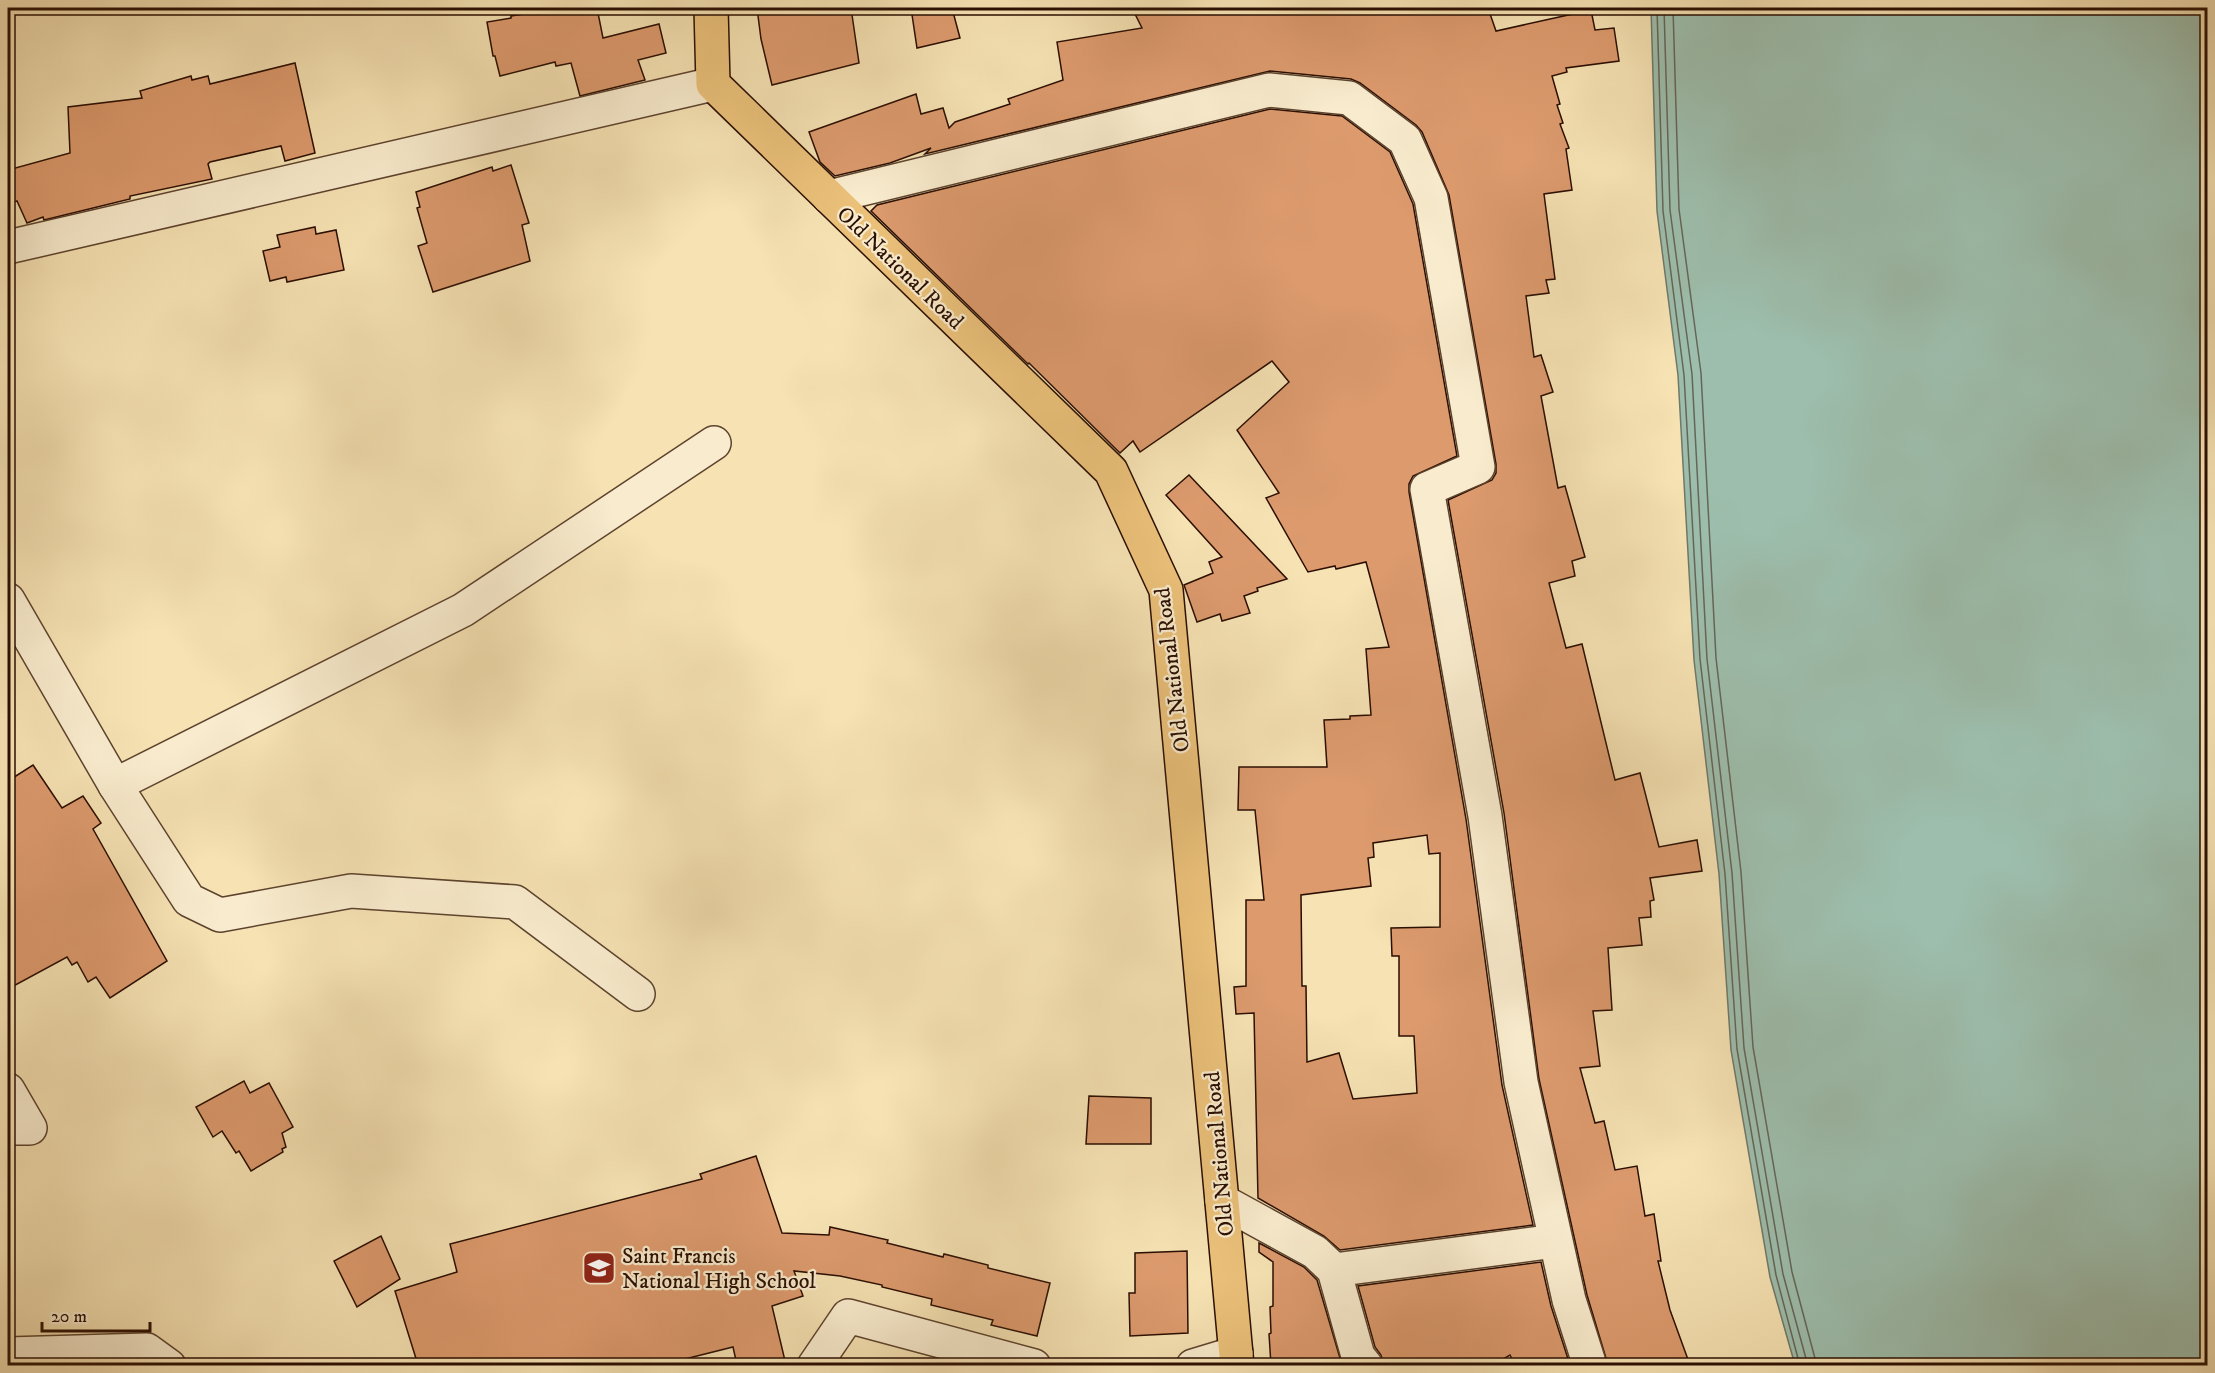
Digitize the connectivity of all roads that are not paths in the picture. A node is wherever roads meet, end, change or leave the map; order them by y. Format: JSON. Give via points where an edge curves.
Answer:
{"nodes":[{"id":1,"x":711,"y":8,"type":"edge"},
{"id":2,"x":713,"y":84,"type":"junction"},
{"id":3,"x":829,"y":197,"type":"junction"},
{"id":4,"x":8,"y":248,"type":"edge"},
{"id":5,"x":714,"y":443,"type":"dead end"},
{"id":6,"x":8,"y":600,"type":"edge"},
{"id":7,"x":115,"y":785,"type":"junction"},
{"id":8,"x":638,"y":994,"type":"dead end"},
{"id":9,"x":8,"y":1090,"type":"edge"},
{"id":10,"x":8,"y":1128,"type":"edge"},
{"id":11,"x":1222,"y":1201,"type":"junction"},
{"id":12,"x":1555,"y":1241,"type":"junction"},
{"id":13,"x":1334,"y":1270,"type":"junction"},
{"id":14,"x":8,"y":1354,"type":"edge"},
{"id":15,"x":1237,"y":1359,"type":"edge"},
{"id":16,"x":170,"y":1365,"type":"edge"},
{"id":17,"x":814,"y":1365,"type":"edge"},
{"id":18,"x":1034,"y":1365,"type":"edge"},
{"id":19,"x":1193,"y":1365,"type":"edge"},
{"id":20,"x":1366,"y":1365,"type":"edge"},
{"id":21,"x":1590,"y":1365,"type":"edge"}],
"edges":[{"from":1,"to":2,"type":"main road"},
{"from":2,"to":3,"type":"main road","name":"Old National Road"},
{"from":2,"to":4,"type":"street"},
{"from":3,"to":11,"type":"main road","name":"Old National Road","via":[[1111,471],[1166,590]]},
{"from":3,"to":12,"type":"street","via":[[1269,90],[1349,98],[1405,140],[1431,198],[1478,467],[1427,489],[1485,816],[1521,1082]]},
{"from":5,"to":7,"type":"street","via":[[463,610]]},
{"from":6,"to":7,"type":"street"},
{"from":7,"to":8,"type":"street","via":[[189,900],[220,915],[351,891],[516,902]]},
{"from":9,"to":10,"type":"street","via":[[30,1128]]},
{"from":11,"to":13,"type":"street","via":[[1315,1252]]},
{"from":11,"to":15,"type":"main road","name":"Old National Road"},
{"from":12,"to":13,"type":"street"},
{"from":12,"to":21,"type":"street"},
{"from":13,"to":20,"type":"street","via":[[1358,1356]]},
{"from":14,"to":16,"type":"street","via":[[147,1350]]},
{"from":15,"to":19,"type":"street"},
{"from":17,"to":18,"type":"street","via":[[848,1316]]}]}
